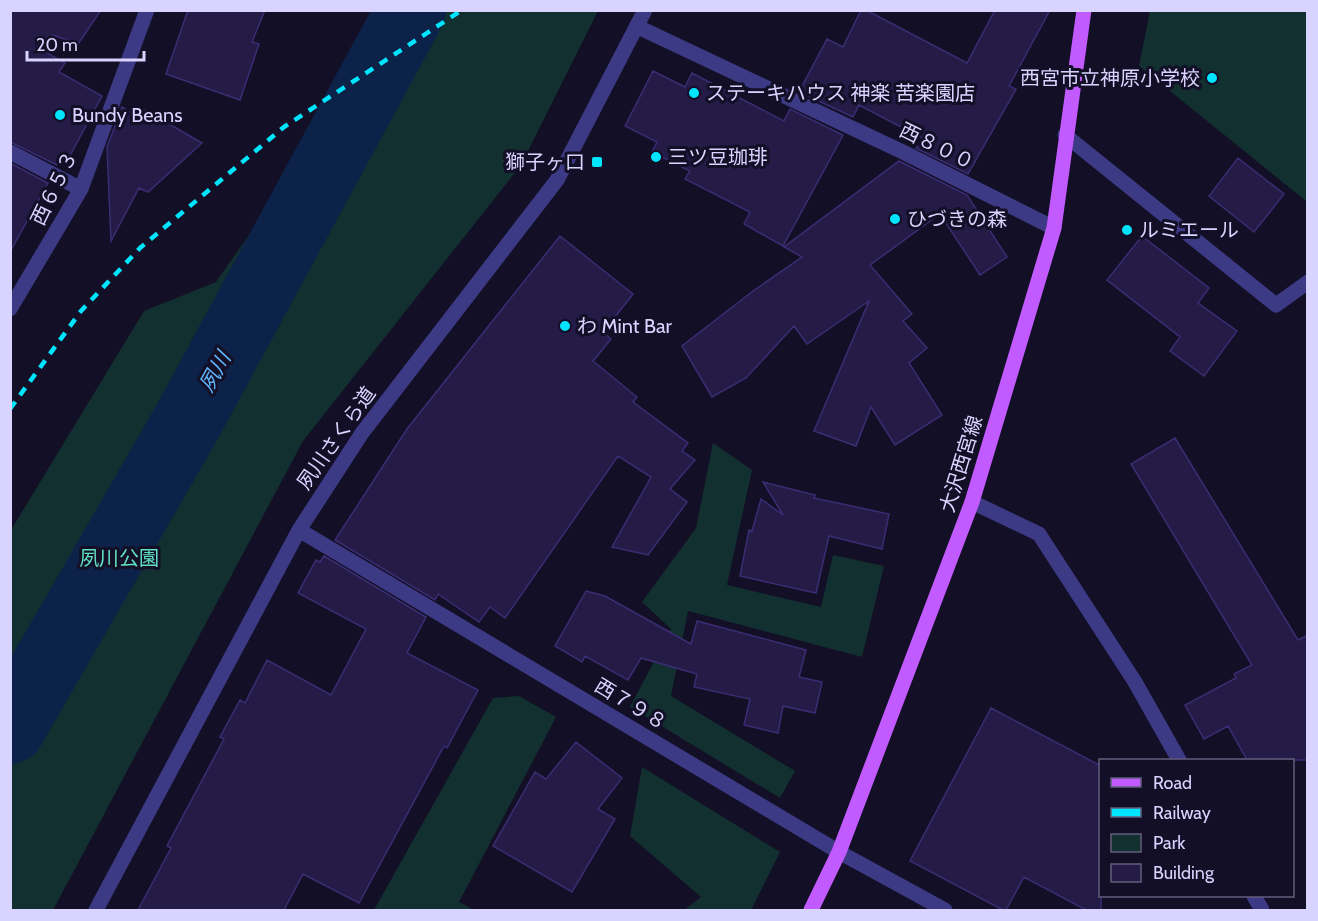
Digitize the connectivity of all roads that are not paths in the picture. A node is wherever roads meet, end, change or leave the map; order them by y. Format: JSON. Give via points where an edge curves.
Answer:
{"nodes":[{"id":1,"x":147,"y":10,"type":"edge"},
{"id":2,"x":645,"y":10,"type":"edge"},
{"id":3,"x":1084,"y":10,"type":"edge"},
{"id":4,"x":638,"y":27,"type":"junction"},
{"id":5,"x":1065,"y":135,"type":"junction"},
{"id":6,"x":10,"y":152,"type":"edge"},
{"id":7,"x":81,"y":189,"type":"junction"},
{"id":8,"x":1053,"y":228,"type":"junction"},
{"id":9,"x":1308,"y":282,"type":"edge"},
{"id":10,"x":10,"y":309,"type":"edge"},
{"id":11,"x":972,"y":502,"type":"junction"},
{"id":12,"x":299,"y":530,"type":"junction"},
{"id":13,"x":1178,"y":759,"type":"edge"},
{"id":14,"x":839,"y":852,"type":"junction"},
{"id":15,"x":96,"y":910,"type":"edge"},
{"id":16,"x":811,"y":910,"type":"edge"},
{"id":17,"x":945,"y":910,"type":"edge"}],
"edges":[{"from":1,"to":7,"type":"street","name":"西６５３"},
{"from":2,"to":4,"type":"street","name":"夙川さくら道"},
{"from":3,"to":5,"type":"main road","name":"大沢西宮線"},
{"from":4,"to":8,"type":"street","name":"西８００"},
{"from":4,"to":12,"type":"street","name":"夙川さくら道","via":[[557,180],[362,433]]},
{"from":5,"to":8,"type":"main road","name":"大沢西宮線"},
{"from":5,"to":9,"type":"street","via":[[1276,305]]},
{"from":6,"to":7,"type":"street"},
{"from":7,"to":10,"type":"street","name":"西６５３"},
{"from":8,"to":11,"type":"main road","name":"大沢西宮線"},
{"from":11,"to":13,"type":"street","via":[[1039,534],[1135,682]]},
{"from":11,"to":14,"type":"main road","name":"大沢西宮線"},
{"from":12,"to":14,"type":"street","name":"西７９８"},
{"from":12,"to":15,"type":"street","name":"夙川さくら道"},
{"from":14,"to":16,"type":"main road","name":"大沢西宮線"},
{"from":14,"to":17,"type":"street","name":"西７９８"}]}
